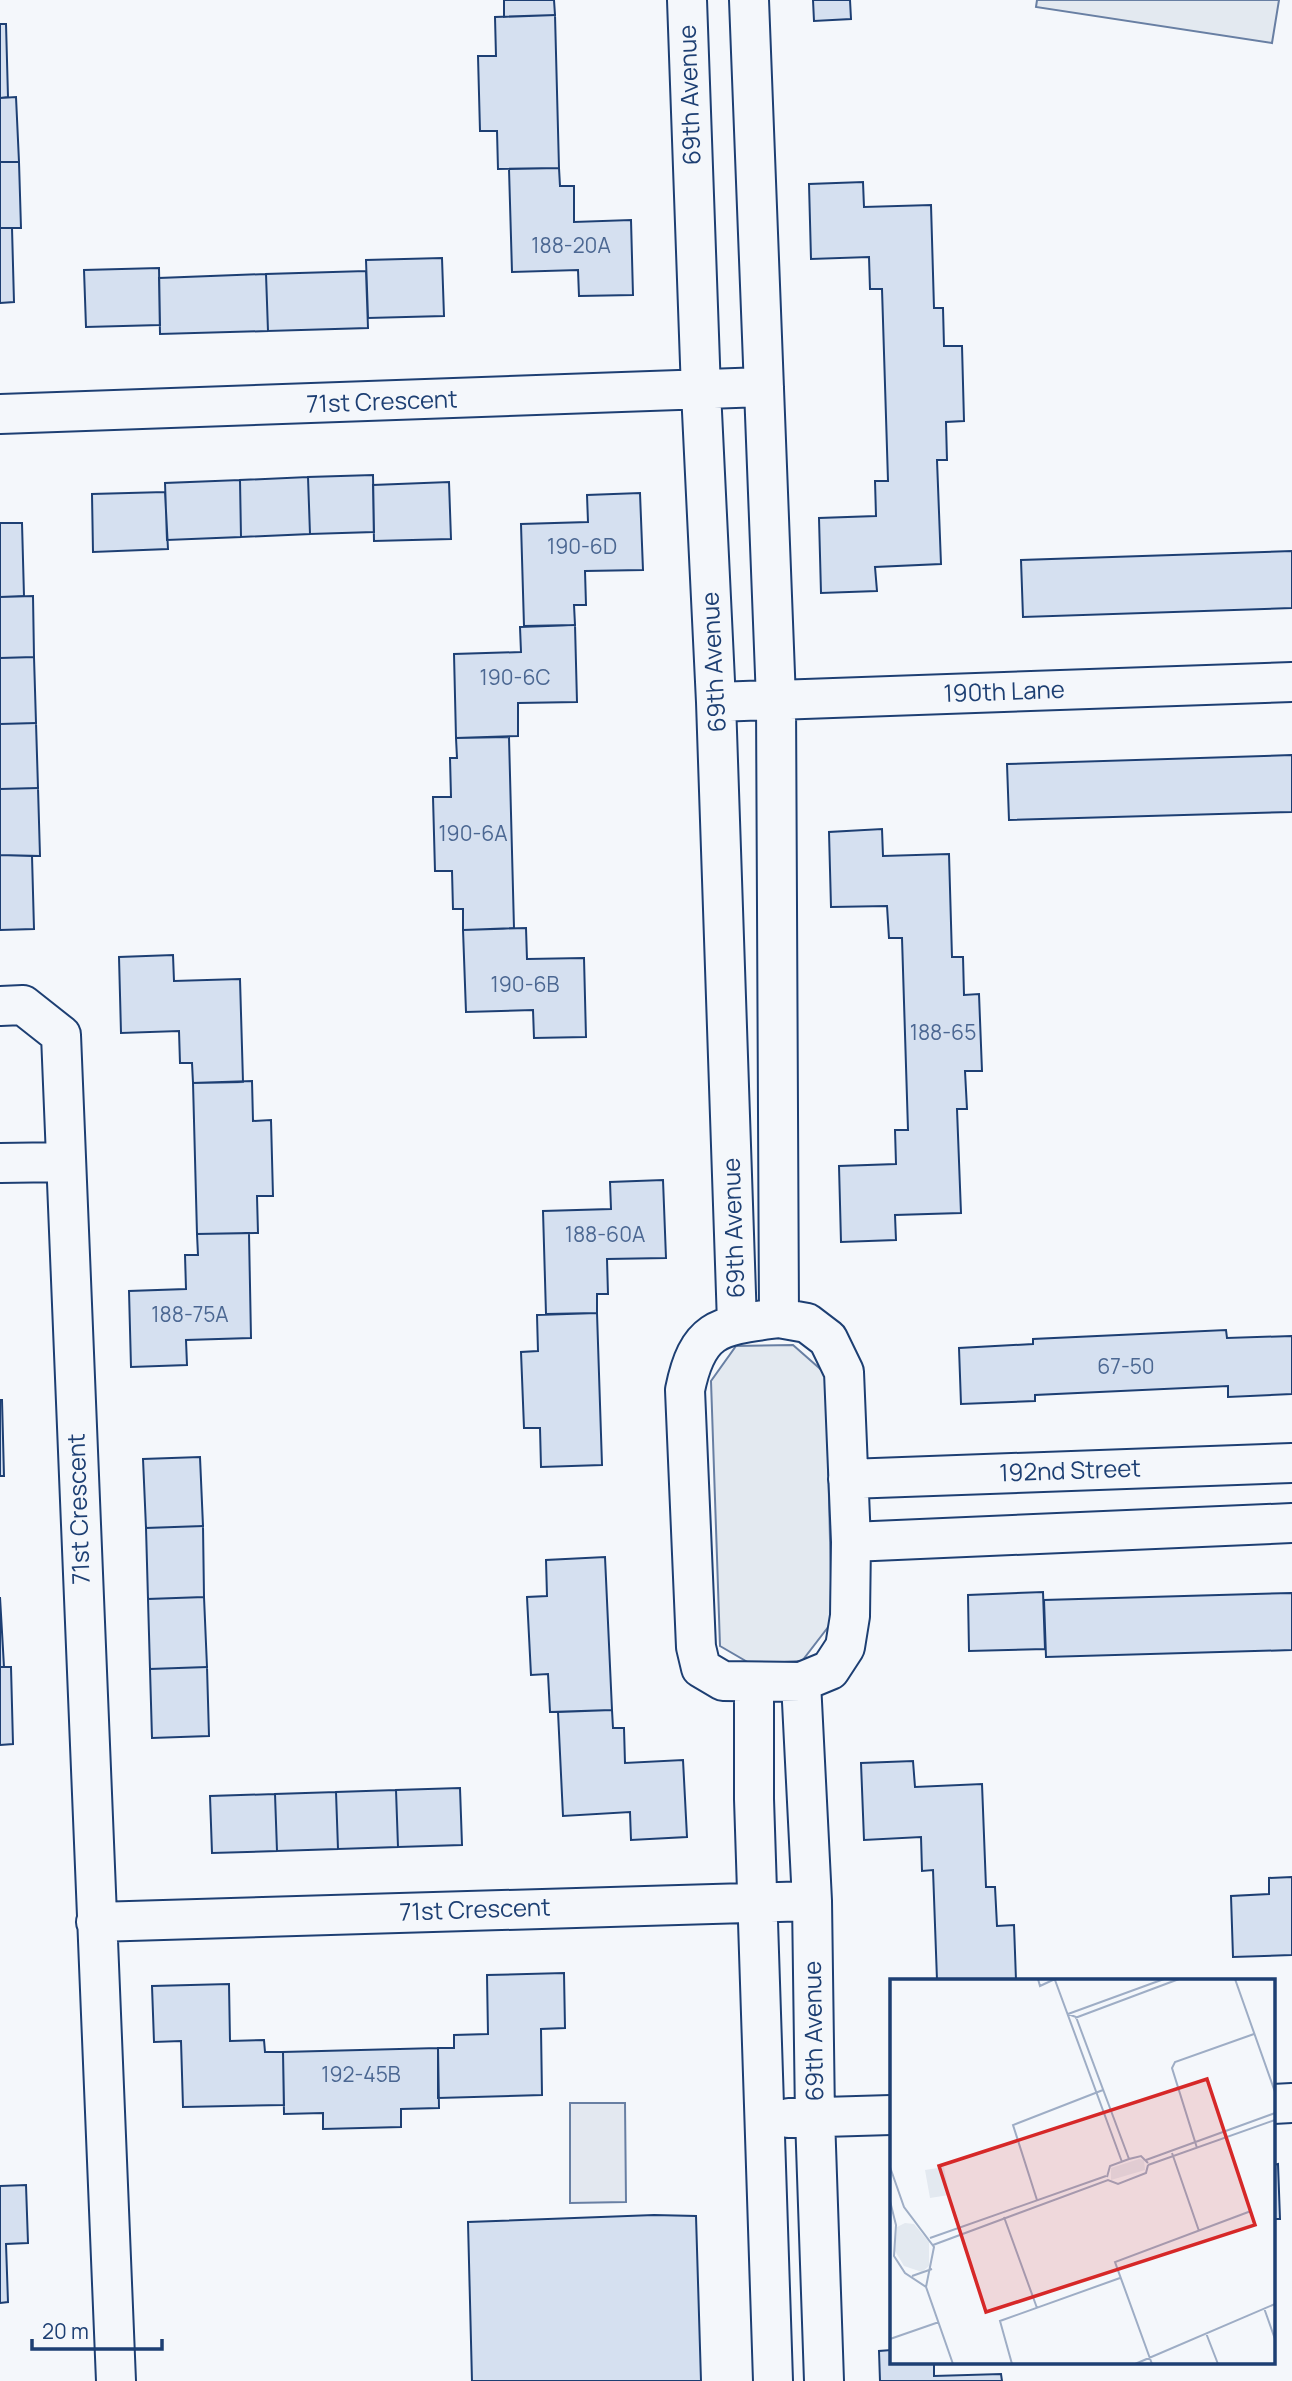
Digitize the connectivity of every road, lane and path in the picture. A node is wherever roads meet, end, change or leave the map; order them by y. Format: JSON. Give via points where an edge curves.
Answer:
{"nodes":[{"id":1,"x":687,"y":0,"type":"edge"},
{"id":2,"x":749,"y":0,"type":"edge"},
{"id":3,"x":764,"y":387,"type":"junction"},
{"id":4,"x":701,"y":391,"type":"junction"},
{"id":5,"x":0,"y":414,"type":"edge"},
{"id":6,"x":1292,"y":682,"type":"edge"},
{"id":7,"x":776,"y":700,"type":"junction"},
{"id":8,"x":716,"y":702,"type":"junction"},
{"id":9,"x":0,"y":1006,"type":"edge"},
{"id":10,"x":66,"y":1162,"type":"junction"},
{"id":11,"x":0,"y":1163,"type":"edge"},
{"id":12,"x":779,"y":1318,"type":"junction"},
{"id":13,"x":737,"y":1323,"type":"junction"},
{"id":14,"x":1292,"y":1463,"type":"edge"},
{"id":15,"x":848,"y":1479,"type":"junction"},
{"id":16,"x":1292,"y":1523,"type":"edge"},
{"id":17,"x":851,"y":1542,"type":"junction"},
{"id":18,"x":754,"y":1682,"type":"junction"},
{"id":19,"x":801,"y":1682,"type":"junction"},
{"id":20,"x":812,"y":1901,"type":"junction"},
{"id":21,"x":757,"y":1902,"type":"junction"},
{"id":22,"x":96,"y":1922,"type":"junction"},
{"id":23,"x":1292,"y":2103,"type":"edge"},
{"id":24,"x":1274,"y":2104,"type":"edge"},
{"id":25,"x":890,"y":2115,"type":"edge"},
{"id":26,"x":815,"y":2117,"type":"junction"},
{"id":27,"x":766,"y":2119,"type":"junction"},
{"id":28,"x":116,"y":2381,"type":"edge"},
{"id":29,"x":773,"y":2381,"type":"edge"},
{"id":30,"x":824,"y":2381,"type":"edge"}],
"edges":[{"from":1,"to":4,"type":"street","name":"69th Avenue"},
{"from":2,"to":3,"type":"street","name":"69th Avenue"},
{"from":3,"to":4,"type":"street","name":"71st Crescent"},
{"from":3,"to":7,"type":"street","name":"69th Avenue"},
{"from":4,"to":5,"type":"street","name":"71st Crescent"},
{"from":4,"to":8,"type":"street","name":"69th Avenue"},
{"from":6,"to":7,"type":"street","name":"190th Lane"},
{"from":7,"to":8,"type":"street","name":"190th Lane"},
{"from":7,"to":12,"type":"street","name":"69th Avenue"},
{"from":8,"to":13,"type":"street","name":"69th Avenue"},
{"from":9,"to":10,"type":"street","name":"71st Crescent","via":[[23,1005],[61,1035]]},
{"from":10,"to":11,"type":"street"},
{"from":10,"to":22,"type":"street","name":"71st Crescent"},
{"from":12,"to":13,"type":"street","name":"69th Avenue"},
{"from":12,"to":15,"type":"street","name":"69th Avenue","via":[[807,1323],[828,1339],[844,1372]]},
{"from":13,"to":18,"type":"street","name":"69th Avenue","via":[[708,1335],[691,1364],[685,1390],[695,1647],[701,1668],[723,1681]]},
{"from":14,"to":15,"type":"street","name":"192nd Street"},
{"from":15,"to":17,"type":"street","name":"69th Avenue"},
{"from":16,"to":17,"type":"street"},
{"from":17,"to":19,"type":"street","name":"69th Avenue","via":[[845,1647],[830,1670]]},
{"from":18,"to":19,"type":"street","name":"69th Avenue"},
{"from":18,"to":21,"type":"street","name":"69th Avenue"},
{"from":19,"to":20,"type":"street","name":"69th Avenue"},
{"from":20,"to":21,"type":"street","name":"71st Crescent"},
{"from":20,"to":26,"type":"street","name":"69th Avenue"},
{"from":21,"to":22,"type":"street","name":"71st Crescent"},
{"from":21,"to":27,"type":"street","name":"69th Avenue"},
{"from":22,"to":28,"type":"street","name":"71st Crescent"},
{"from":23,"to":24,"type":"street"},
{"from":25,"to":26,"type":"street"},
{"from":26,"to":27,"type":"street"},
{"from":26,"to":30,"type":"street","name":"69th Avenue"},
{"from":27,"to":29,"type":"street","name":"69th Avenue"}]}
